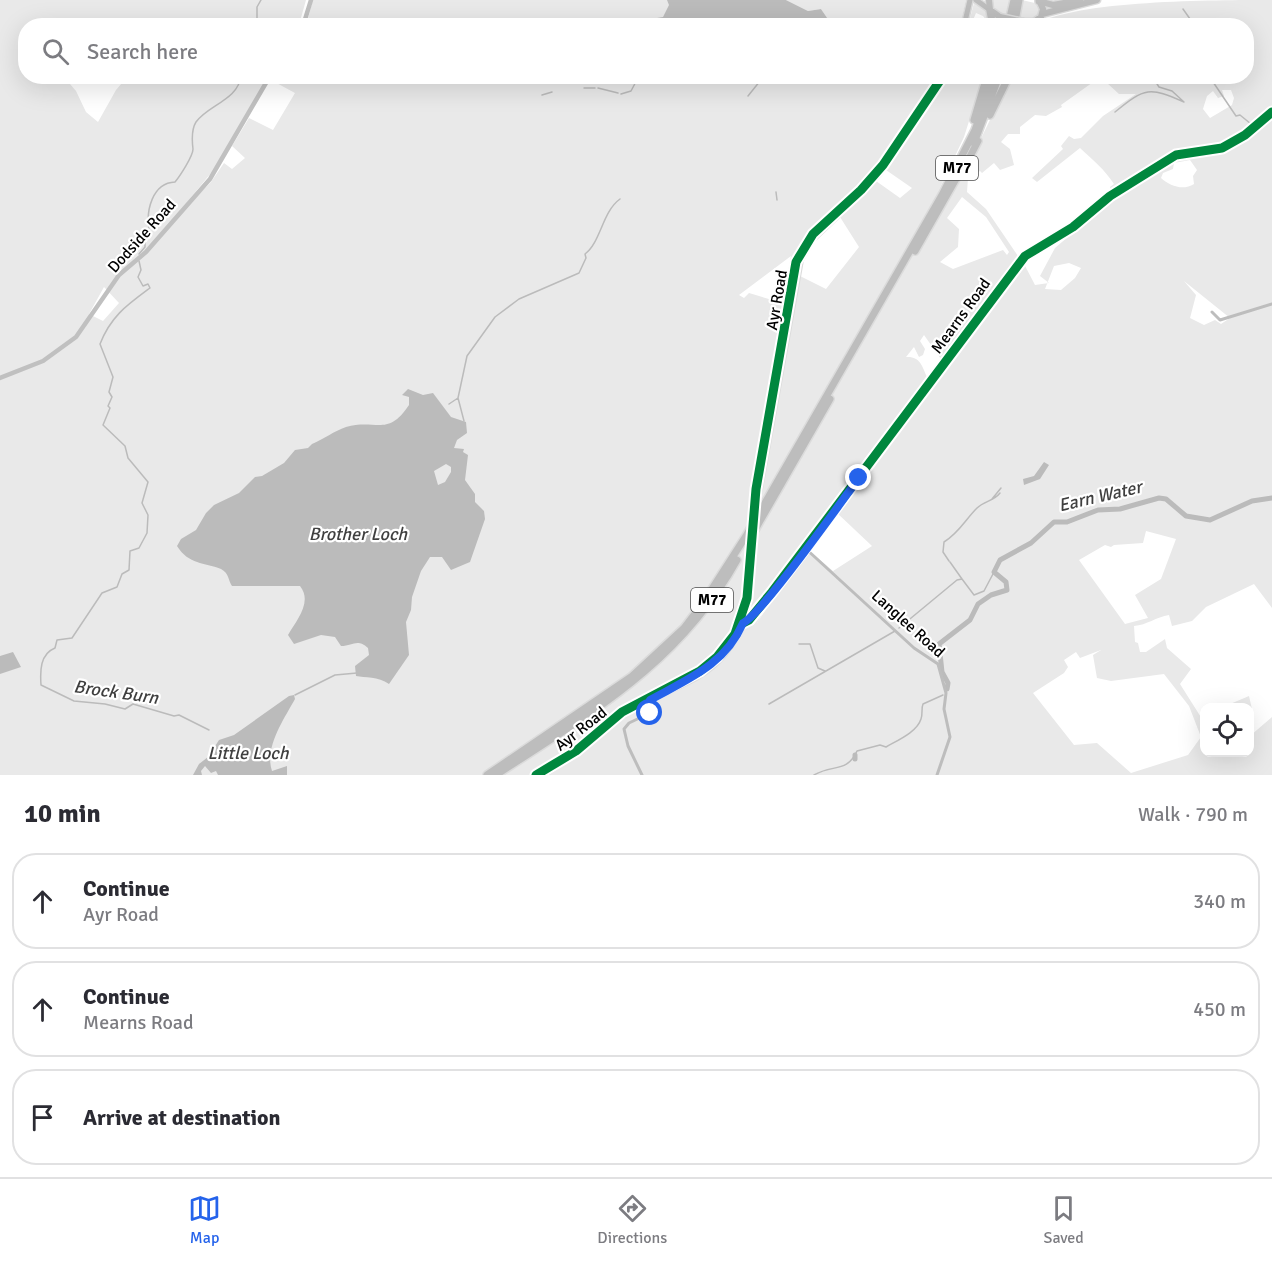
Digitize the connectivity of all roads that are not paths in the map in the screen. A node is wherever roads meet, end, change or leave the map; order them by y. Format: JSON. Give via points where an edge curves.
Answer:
{"nodes":[{"id":1,"x":311,"y":0,"type":"edge"},
{"id":2,"x":970,"y":0,"type":"edge"},
{"id":3,"x":977,"y":0,"type":"edge"},
{"id":4,"x":990,"y":0,"type":"edge"},
{"id":5,"x":1014,"y":0,"type":"edge"},
{"id":6,"x":1018,"y":0,"type":"edge"},
{"id":7,"x":1080,"y":0,"type":"edge"},
{"id":8,"x":1097,"y":0,"type":"edge"},
{"id":9,"x":1039,"y":1,"type":"edge"},
{"id":10,"x":990,"y":11,"type":"junction"},
{"id":11,"x":1042,"y":15,"type":"junction"},
{"id":12,"x":305,"y":18,"type":"edge"},
{"id":13,"x":966,"y":18,"type":"edge"},
{"id":14,"x":991,"y":18,"type":"edge"},
{"id":15,"x":1000,"y":18,"type":"edge"},
{"id":16,"x":1010,"y":18,"type":"edge"},
{"id":17,"x":1015,"y":18,"type":"edge"},
{"id":18,"x":1039,"y":18,"type":"edge"},
{"id":19,"x":265,"y":84,"type":"edge"},
{"id":20,"x":940,"y":84,"type":"edge"},
{"id":21,"x":985,"y":84,"type":"edge"},
{"id":22,"x":991,"y":84,"type":"edge"},
{"id":23,"x":996,"y":84,"type":"edge"},
{"id":24,"x":1005,"y":84,"type":"edge"},
{"id":25,"x":1272,"y":112,"type":"edge"},
{"id":26,"x":951,"y":178,"type":"junction"},
{"id":27,"x":940,"y":208,"type":"junction"},
{"id":28,"x":1272,"y":304,"type":"edge"},
{"id":29,"x":1212,"y":312,"type":"dead end"},
{"id":30,"x":0,"y":378,"type":"edge"},
{"id":31,"x":756,"y":506,"type":"dead end"},
{"id":32,"x":753,"y":545,"type":"dead end"},
{"id":33,"x":805,"y":548,"type":"junction"},
{"id":34,"x":743,"y":623,"type":"junction"},
{"id":35,"x":650,"y":700,"type":"junction"},
{"id":36,"x":487,"y":775,"type":"edge"},
{"id":37,"x":496,"y":775,"type":"edge"},
{"id":38,"x":541,"y":775,"type":"edge"},
{"id":39,"x":642,"y":775,"type":"edge"},
{"id":40,"x":937,"y":775,"type":"edge"}],
"edges":[{"from":1,"to":12,"type":"main road"},
{"from":2,"to":13,"type":"main road"},
{"from":3,"to":10,"type":"main road"},
{"from":4,"to":10,"type":"highway"},
{"from":5,"to":16,"type":"highway"},
{"from":6,"to":17,"type":"highway"},
{"from":7,"to":9,"type":"highway","via":[[1050,5]]},
{"from":8,"to":11,"type":"highway"},
{"from":9,"to":11,"type":"highway"},
{"from":10,"to":14,"type":"highway"},
{"from":10,"to":15,"type":"highway","bridge":true},
{"from":11,"to":18,"type":"highway"},
{"from":19,"to":30,"type":"main road","name":"Dodside Road","via":[[215,172],[146,252],[119,275],[76,338],[43,361]]},
{"from":20,"to":31,"type":"main road","name":"Ayr Road","via":[[885,166],[812,239],[800,260]]},
{"from":21,"to":26,"type":"highway"},
{"from":22,"to":26,"type":"highway","number":"M77","via":[[975,130]]},
{"from":23,"to":27,"type":"highway","number":"M77","via":[[976,138]]},
{"from":24,"to":27,"type":"highway"},
{"from":25,"to":33,"type":"street","name":"Mearns Road","via":[[1222,148],[1176,155],[1025,256]]},
{"from":26,"to":36,"type":"highway","number":"M77","via":[[746,536],[684,628],[632,677]]},
{"from":27,"to":37,"type":"highway","number":"M77","via":[[707,607],[636,681]]},
{"from":28,"to":29,"type":"street","via":[[1220,320]]},
{"from":32,"to":34,"type":"main road","name":"Ayr Road","via":[[750,593]]},
{"from":33,"to":34,"type":"street","name":"Mearns Road"},
{"from":33,"to":40,"type":"street","name":"Langlee Road","via":[[914,648],[938,663],[946,693],[944,709],[950,737]]},
{"from":34,"to":35,"type":"main road","name":"Ayr Road","via":[[731,644],[709,668]]},
{"from":35,"to":38,"type":"main road","name":"Ayr Road"},
{"from":35,"to":39,"type":"street","via":[[650,713],[624,729]]}]}
